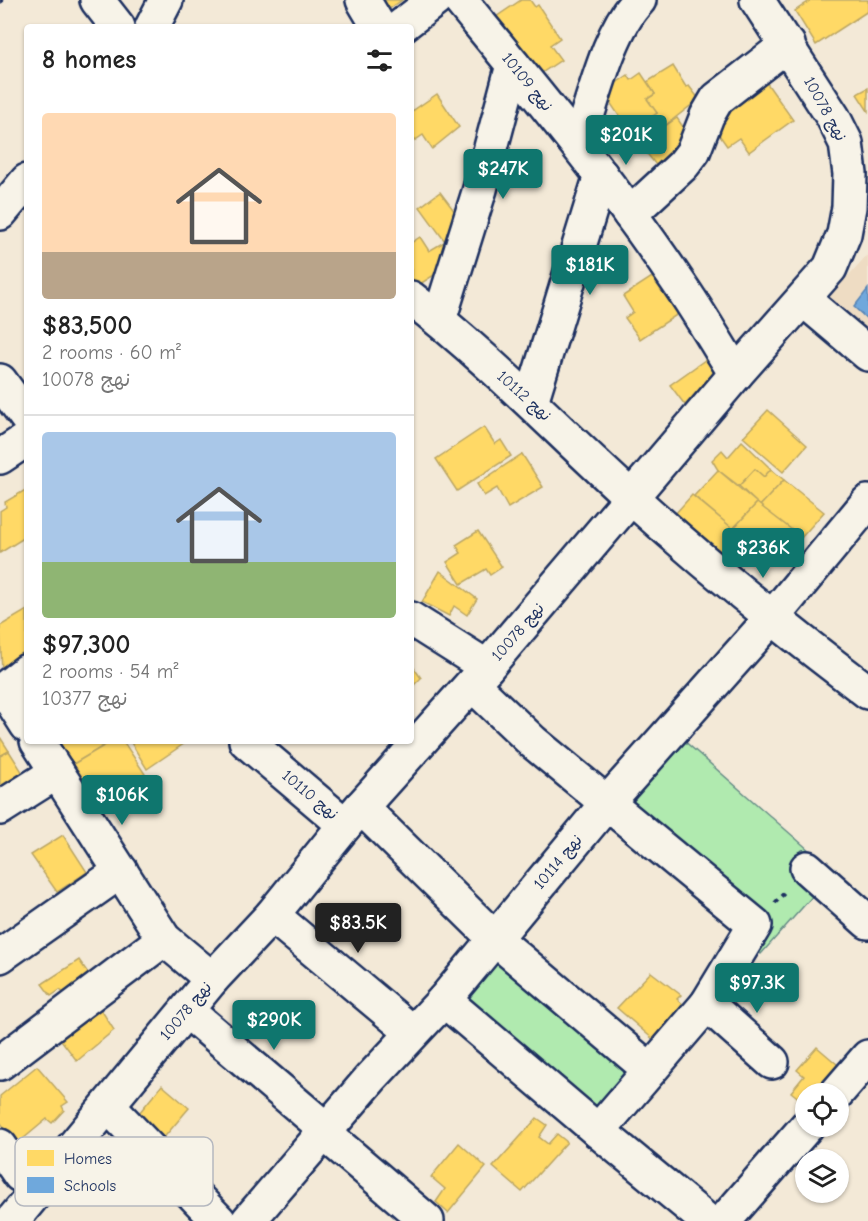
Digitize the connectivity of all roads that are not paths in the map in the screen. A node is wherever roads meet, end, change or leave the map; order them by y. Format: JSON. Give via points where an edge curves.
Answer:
{"nodes":[{"id":1,"x":97,"y":0,"type":"edge"},
{"id":2,"x":166,"y":0,"type":"edge"},
{"id":3,"x":363,"y":0,"type":"edge"},
{"id":4,"x":460,"y":0,"type":"edge"},
{"id":5,"x":639,"y":0,"type":"edge"},
{"id":6,"x":757,"y":0,"type":"edge"},
{"id":7,"x":116,"y":24,"type":"edge"},
{"id":8,"x":154,"y":24,"type":"edge"},
{"id":9,"x":377,"y":24,"type":"edge"},
{"id":10,"x":788,"y":45,"type":"junction"},
{"id":11,"x":513,"y":65,"type":"junction"},
{"id":12,"x":578,"y":144,"type":"junction"},
{"id":13,"x":601,"y":175,"type":"junction"},
{"id":14,"x":24,"y":185,"type":"edge"},
{"id":15,"x":859,"y":205,"type":"edge"},
{"id":16,"x":0,"y":213,"type":"edge"},
{"id":17,"x":630,"y":214,"type":"junction"},
{"id":18,"x":414,"y":300,"type":"edge"},
{"id":19,"x":804,"y":300,"type":"junction"},
{"id":20,"x":439,"y":320,"type":"junction"},
{"id":21,"x":868,"y":354,"type":"edge"},
{"id":22,"x":735,"y":374,"type":"junction"},
{"id":23,"x":0,"y":381,"type":"edge"},
{"id":24,"x":531,"y":402,"type":"junction"},
{"id":25,"x":24,"y":414,"type":"edge"},
{"id":26,"x":24,"y":441,"type":"edge"},
{"id":27,"x":0,"y":457,"type":"edge"},
{"id":28,"x":632,"y":499,"type":"junction"},
{"id":29,"x":868,"y":502,"type":"edge"},
{"id":30,"x":771,"y":619,"type":"junction"},
{"id":31,"x":414,"y":621,"type":"edge"},
{"id":32,"x":480,"y":675,"type":"junction"},
{"id":33,"x":8,"y":683,"type":"edge"},
{"id":34,"x":868,"y":692,"type":"edge"},
{"id":35,"x":24,"y":718,"type":"edge"},
{"id":36,"x":39,"y":744,"type":"edge"},
{"id":37,"x":250,"y":744,"type":"edge"},
{"id":38,"x":57,"y":772,"type":"junction"},
{"id":39,"x":607,"y":803,"type":"junction"},
{"id":40,"x":0,"y":808,"type":"edge"},
{"id":41,"x":353,"y":816,"type":"junction"},
{"id":42,"x":807,"y":868,"type":"road end"},
{"id":43,"x":121,"y":871,"type":"junction"},
{"id":44,"x":272,"y":915,"type":"junction"},
{"id":45,"x":868,"y":922,"type":"edge"},
{"id":46,"x":494,"y":938,"type":"junction"},
{"id":47,"x":164,"y":939,"type":"junction"},
{"id":48,"x":0,"y":956,"type":"edge"},
{"id":49,"x":212,"y":979,"type":"junction"},
{"id":50,"x":444,"y":1000,"type":"junction"},
{"id":51,"x":707,"y":1004,"type":"junction"},
{"id":52,"x":187,"y":1011,"type":"junction"},
{"id":53,"x":412,"y":1032,"type":"junction"},
{"id":54,"x":868,"y":1056,"type":"edge"},
{"id":55,"x":772,"y":1062,"type":"dead end"},
{"id":56,"x":0,"y":1063,"type":"edge"},
{"id":57,"x":650,"y":1070,"type":"junction"},
{"id":58,"x":845,"y":1083,"type":"edge"},
{"id":59,"x":108,"y":1106,"type":"junction"},
{"id":60,"x":598,"y":1131,"type":"junction"},
{"id":61,"x":327,"y":1132,"type":"junction"},
{"id":62,"x":82,"y":1137,"type":"edge"},
{"id":63,"x":138,"y":1137,"type":"edge"},
{"id":64,"x":797,"y":1137,"type":"edge"},
{"id":65,"x":0,"y":1146,"type":"edge"},
{"id":66,"x":15,"y":1167,"type":"edge"},
{"id":67,"x":26,"y":1206,"type":"edge"},
{"id":68,"x":205,"y":1206,"type":"edge"},
{"id":69,"x":14,"y":1220,"type":"edge"},
{"id":70,"x":219,"y":1221,"type":"edge"},
{"id":71,"x":248,"y":1221,"type":"edge"},
{"id":72,"x":427,"y":1221,"type":"edge"},
{"id":73,"x":707,"y":1221,"type":"edge"},
{"id":74,"x":724,"y":1221,"type":"edge"}],
"edges":[{"from":1,"to":7,"type":"street"},
{"from":2,"to":8,"type":"street"},
{"from":3,"to":9,"type":"street"},
{"from":4,"to":11,"type":"street","name":"نهج 10109"},
{"from":5,"to":12,"type":"street","via":[[617,31]]},
{"from":6,"to":10,"type":"street","name":"نهج 10078"},
{"from":10,"to":15,"type":"street","name":"نهج 10078","via":[[846,142]]},
{"from":10,"to":17,"type":"street","via":[[717,99],[693,152]]},
{"from":11,"to":12,"type":"street","name":"نهج 10109"},
{"from":11,"to":20,"type":"street"},
{"from":12,"to":13,"type":"street","name":"نهج 10109"},
{"from":13,"to":17,"type":"street","name":"نهج 10109"},
{"from":13,"to":24,"type":"street"},
{"from":14,"to":16,"type":"street"},
{"from":15,"to":19,"type":"street","name":"نهج 10078","via":[[830,268]]},
{"from":17,"to":22,"type":"street","name":"نهج 10109","via":[[681,285]]},
{"from":18,"to":20,"type":"street","name":"نهج 10112"},
{"from":19,"to":21,"type":"street"},
{"from":19,"to":22,"type":"street","name":"نهج 10078"},
{"from":20,"to":24,"type":"street","name":"نهج 10112"},
{"from":22,"to":28,"type":"street","name":"نهج 10078"},
{"from":23,"to":25,"type":"street"},
{"from":24,"to":28,"type":"street","name":"نهج 10112"},
{"from":26,"to":27,"type":"street"},
{"from":28,"to":30,"type":"street","name":"نهج 10112"},
{"from":28,"to":32,"type":"street","name":"نهج 10078"},
{"from":29,"to":30,"type":"street","name":"نهج 10114"},
{"from":30,"to":34,"type":"street","name":"نهج 10112"},
{"from":30,"to":39,"type":"street","name":"نهج 10114"},
{"from":31,"to":32,"type":"street"},
{"from":32,"to":39,"type":"street","via":[[533,742]]},
{"from":32,"to":41,"type":"street","name":"نهج 10078"},
{"from":33,"to":35,"type":"street"},
{"from":36,"to":38,"type":"street"},
{"from":37,"to":41,"type":"street","name":"نهج 10110"},
{"from":38,"to":40,"type":"street"},
{"from":38,"to":43,"type":"street"},
{"from":39,"to":46,"type":"street","name":"نهج 10114"},
{"from":39,"to":51,"type":"street","via":[[755,925]]},
{"from":41,"to":44,"type":"street","name":"نهج 10078"},
{"from":41,"to":46,"type":"street","name":"نهج 10110"},
{"from":42,"to":45,"type":"street"},
{"from":43,"to":47,"type":"street"},
{"from":43,"to":48,"type":"street"},
{"from":44,"to":49,"type":"street","name":"نهج 10078"},
{"from":44,"to":53,"type":"street"},
{"from":46,"to":50,"type":"street","name":"نهج 10114"},
{"from":46,"to":57,"type":"street","name":"نهج 10110"},
{"from":47,"to":49,"type":"street"},
{"from":47,"to":56,"type":"street"},
{"from":49,"to":52,"type":"street","name":"نهج 10078"},
{"from":50,"to":53,"type":"street","name":"نهج 10114"},
{"from":50,"to":60,"type":"street"},
{"from":51,"to":55,"type":"street"},
{"from":51,"to":57,"type":"street"},
{"from":52,"to":59,"type":"street","name":"نهج 10078"},
{"from":52,"to":61,"type":"street"},
{"from":53,"to":61,"type":"street","name":"نهج 10114"},
{"from":54,"to":58,"type":"street"},
{"from":57,"to":60,"type":"street"},
{"from":59,"to":62,"type":"street","name":"نهج 10078"},
{"from":59,"to":63,"type":"street"},
{"from":60,"to":73,"type":"street"},
{"from":61,"to":71,"type":"street","name":"نهج 10114"},
{"from":61,"to":72,"type":"street"},
{"from":64,"to":74,"type":"street"},
{"from":65,"to":66,"type":"street"},
{"from":67,"to":69,"type":"street","name":"نهج 10078"},
{"from":68,"to":70,"type":"street"}]}
